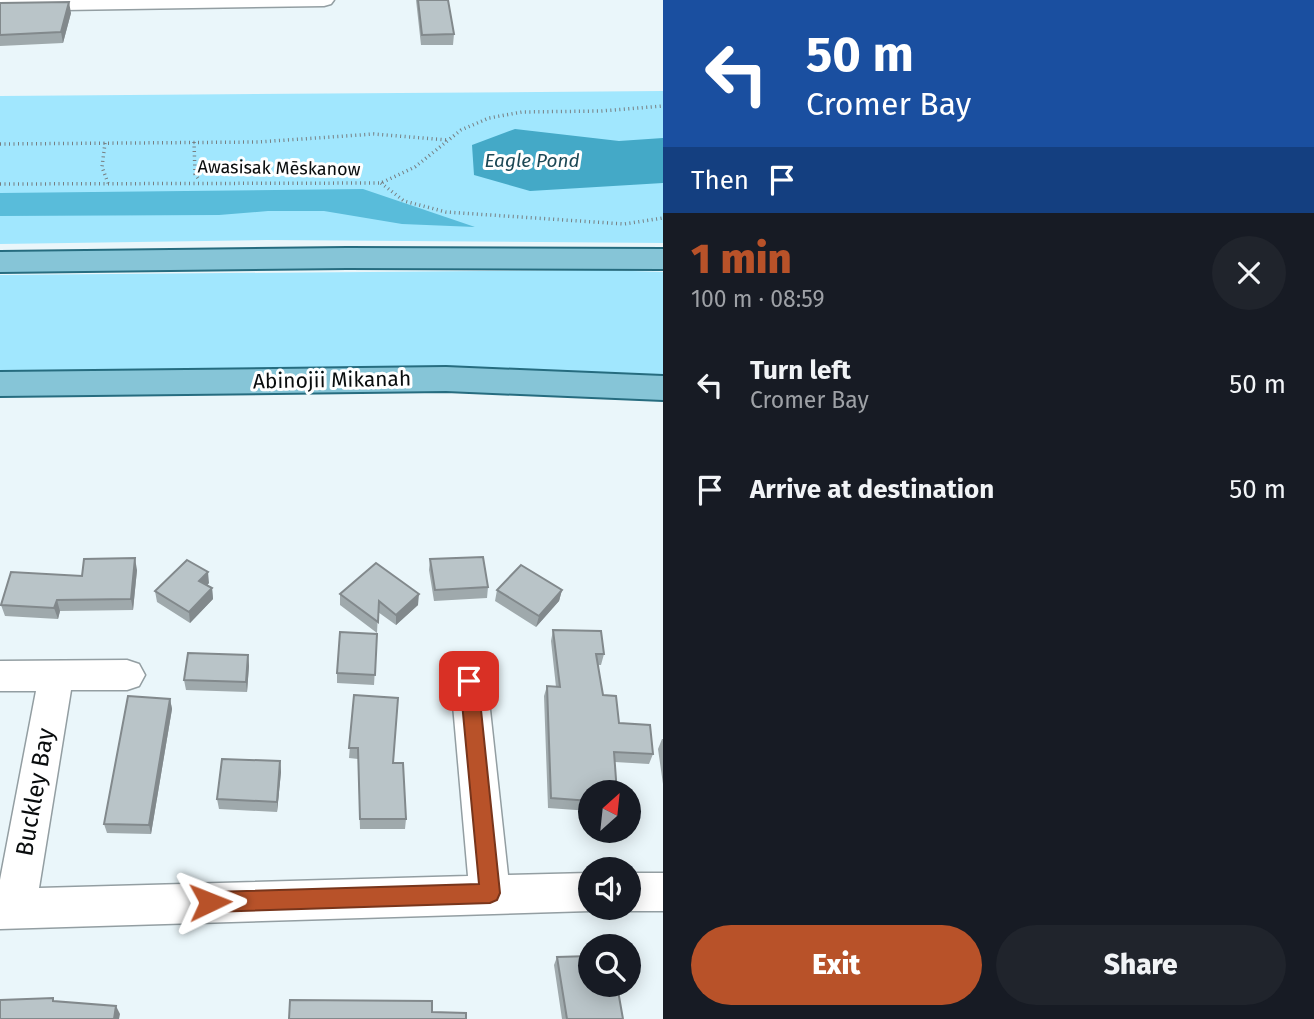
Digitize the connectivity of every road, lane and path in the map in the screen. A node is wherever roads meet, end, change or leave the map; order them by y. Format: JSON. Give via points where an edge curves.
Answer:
{"nodes":[{"id":1,"x":324,"y":0,"type":"edge"},
{"id":2,"x":161,"y":1,"type":"edge"},
{"id":3,"x":0,"y":5,"type":"edge"},
{"id":4,"x":663,"y":106,"type":"edge"},
{"id":5,"x":448,"y":140,"type":"junction"},
{"id":6,"x":194,"y":142,"type":"junction"},
{"id":7,"x":106,"y":143,"type":"junction"},
{"id":8,"x":0,"y":145,"type":"edge"},
{"id":9,"x":200,"y":181,"type":"junction"},
{"id":10,"x":109,"y":183,"type":"junction"},
{"id":11,"x":381,"y":183,"type":"junction"},
{"id":12,"x":0,"y":184,"type":"edge"},
{"id":13,"x":663,"y":218,"type":"edge"},
{"id":14,"x":663,"y":259,"type":"edge"},
{"id":15,"x":0,"y":262,"type":"edge"},
{"id":16,"x":0,"y":384,"type":"edge"},
{"id":17,"x":663,"y":387,"type":"edge"},
{"id":18,"x":127,"y":675,"type":"dead end"},
{"id":19,"x":0,"y":676,"type":"edge"},
{"id":20,"x":55,"y":676,"type":"junction"},
{"id":21,"x":469,"y":681,"type":"dead end"},
{"id":22,"x":578,"y":892,"type":"edge"},
{"id":23,"x":641,"y":892,"type":"edge"},
{"id":24,"x":663,"y":892,"type":"edge"},
{"id":25,"x":490,"y":893,"type":"junction"},
{"id":26,"x":7,"y":909,"type":"edge"}],
"edges":[{"from":1,"to":2,"type":"street"},
{"from":2,"to":3,"type":"street"},
{"from":4,"to":5,"type":"path","name":"Awasisak Mēskanow","via":[[508,114],[474,122]]},
{"from":5,"to":6,"type":"path","via":[[374,134]]},
{"from":5,"to":11,"type":"path","name":"Awasisak Mēskanow","via":[[415,167]]},
{"from":6,"to":7,"type":"path"},
{"from":6,"to":9,"type":"path","via":[[195,174]]},
{"from":7,"to":8,"type":"path"},
{"from":7,"to":10,"type":"path","via":[[102,167]]},
{"from":9,"to":10,"type":"path","name":"Awasisak Mēskanow"},
{"from":9,"to":11,"type":"path","name":"Awasisak Mēskanow"},
{"from":10,"to":12,"type":"path","name":"Awasisak Mēskanow"},
{"from":11,"to":13,"type":"path","via":[[404,201],[446,212],[624,224]]},
{"from":14,"to":15,"type":"main road"},
{"from":16,"to":17,"type":"main road","name":"Abinojii Mikanah","via":[[446,379]]},
{"from":18,"to":20,"type":"street"},
{"from":19,"to":20,"type":"street"},
{"from":20,"to":26,"type":"street","name":"Buckley Bay"},
{"from":21,"to":25,"type":"street"},
{"from":22,"to":25,"type":"street"},
{"from":23,"to":24,"type":"street"},
{"from":25,"to":26,"type":"street"}]}
